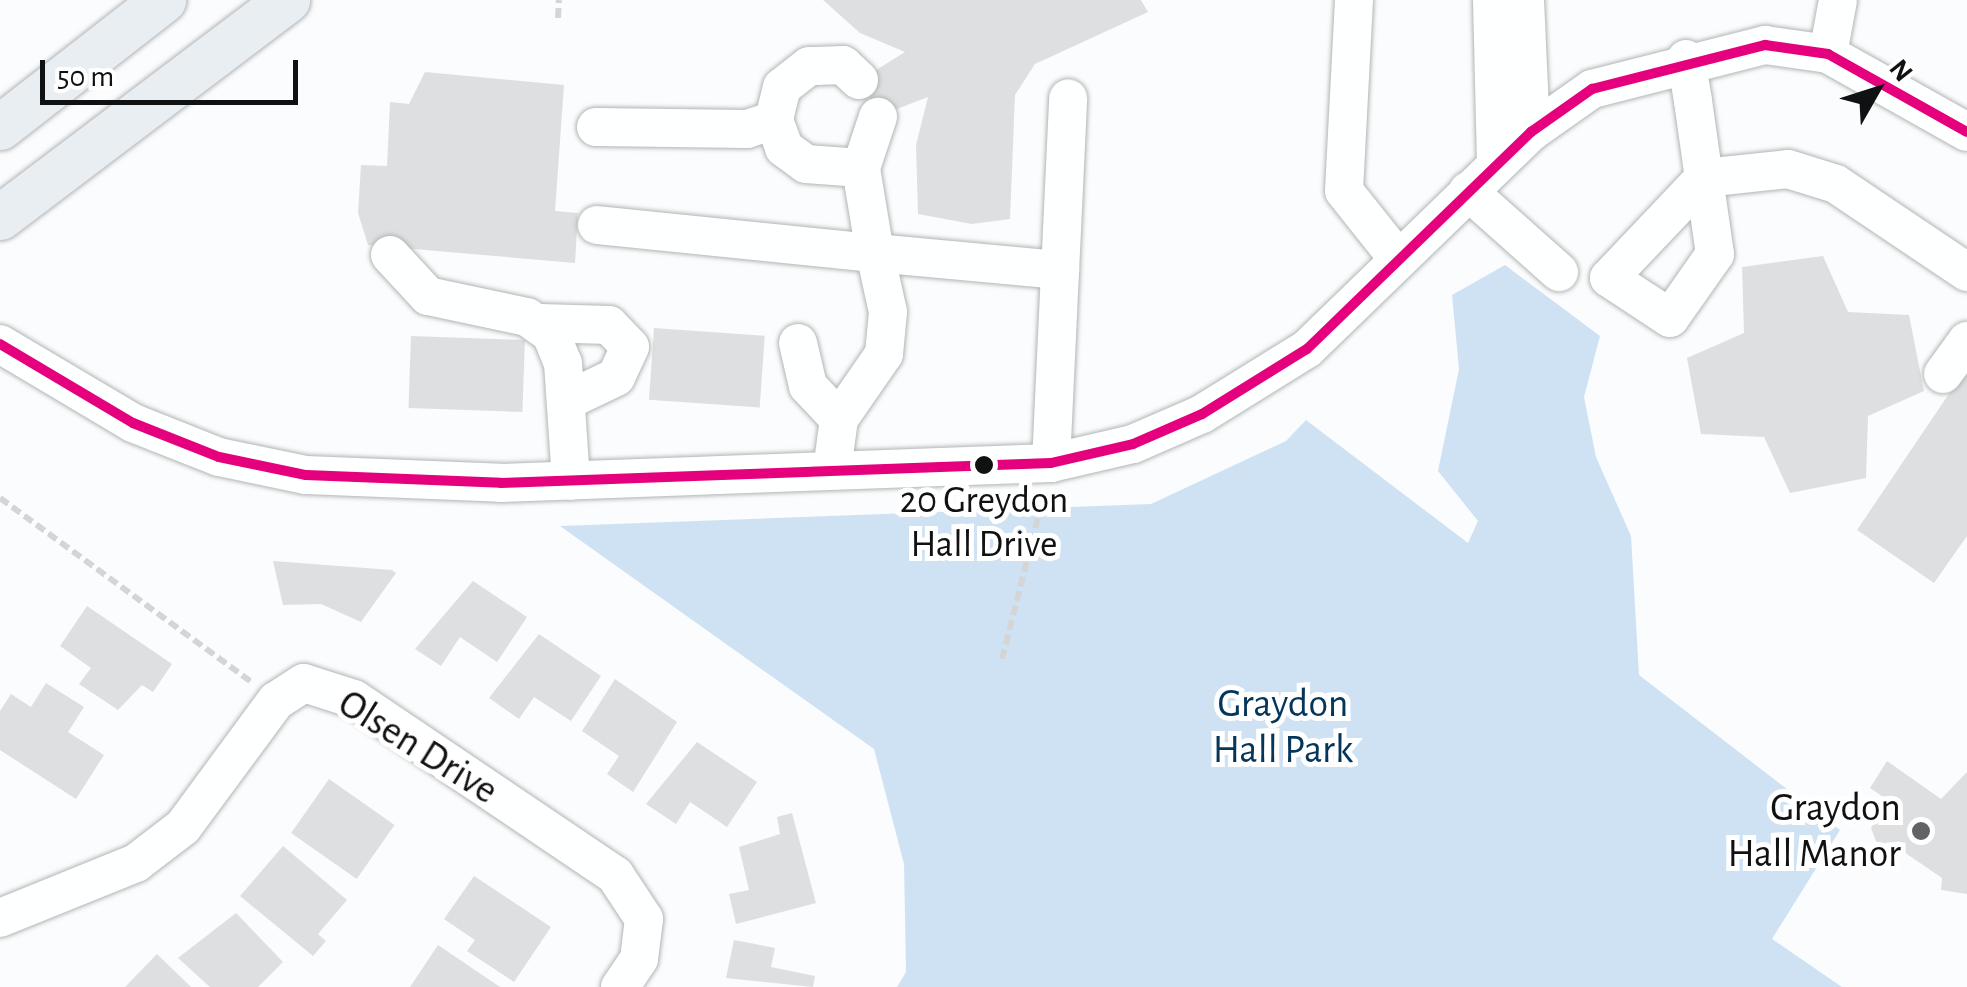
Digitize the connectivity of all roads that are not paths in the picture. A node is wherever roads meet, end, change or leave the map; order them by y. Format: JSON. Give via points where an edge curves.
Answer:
{"nodes":[{"id":1,"x":163,"y":0,"type":"edge"},
{"id":2,"x":287,"y":0,"type":"edge"},
{"id":3,"x":1354,"y":0,"type":"edge"},
{"id":4,"x":1492,"y":0,"type":"edge"},
{"id":5,"x":1525,"y":0,"type":"edge"},
{"id":6,"x":1838,"y":0,"type":"edge"},
{"id":7,"x":1828,"y":54,"type":"junction"},
{"id":8,"x":1686,"y":59,"type":"junction"},
{"id":9,"x":859,"y":80,"type":"dead end"},
{"id":10,"x":1068,"y":98,"type":"dead end"},
{"id":11,"x":878,"y":116,"type":"dead end"},
{"id":12,"x":774,"y":120,"type":"junction"},
{"id":13,"x":0,"y":126,"type":"edge"},
{"id":14,"x":596,"y":127,"type":"dead end"},
{"id":15,"x":1531,"y":132,"type":"junction"},
{"id":16,"x":1967,"y":132,"type":"edge"},
{"id":17,"x":1496,"y":164,"type":"junction"},
{"id":18,"x":862,"y":168,"type":"junction"},
{"id":19,"x":1468,"y":190,"type":"junction"},
{"id":20,"x":0,"y":217,"type":"edge"},
{"id":21,"x":597,"y":226,"type":"dead end"},
{"id":22,"x":875,"y":253,"type":"junction"},
{"id":23,"x":390,"y":255,"type":"dead end"},
{"id":24,"x":1399,"y":260,"type":"junction"},
{"id":25,"x":1060,"y":270,"type":"junction"},
{"id":26,"x":1559,"y":272,"type":"dead end"},
{"id":27,"x":1967,"y":272,"type":"edge"},
{"id":28,"x":540,"y":323,"type":"junction"},
{"id":29,"x":1967,"y":341,"type":"edge"},
{"id":30,"x":798,"y":343,"type":"dead end"},
{"id":31,"x":0,"y":344,"type":"edge"},
{"id":32,"x":1943,"y":374,"type":"dead end"},
{"id":33,"x":566,"y":402,"type":"junction"},
{"id":34,"x":839,"y":419,"type":"junction"},
{"id":35,"x":1051,"y":463,"type":"junction"},
{"id":36,"x":832,"y":470,"type":"junction"},
{"id":37,"x":571,"y":480,"type":"junction"},
{"id":38,"x":0,"y":918,"type":"edge"},
{"id":39,"x":620,"y":987,"type":"edge"}],
"edges":[{"from":1,"to":13,"type":"main road"},
{"from":2,"to":20,"type":"main road"},
{"from":3,"to":24,"type":"street","via":[[1344,192]]},
{"from":4,"to":17,"type":"street"},
{"from":5,"to":15,"type":"street"},
{"from":6,"to":7,"type":"street"},
{"from":7,"to":8,"type":"street","via":[[1765,44]]},
{"from":7,"to":16,"type":"street"},
{"from":8,"to":15,"type":"street","via":[[1592,89]]},
{"from":8,"to":27,"type":"street","via":[[1704,178],[1788,169],[1836,184]]},
{"from":9,"to":12,"type":"street","via":[[843,65],[809,66],[782,88]]},
{"from":10,"to":25,"type":"street"},
{"from":11,"to":18,"type":"street"},
{"from":12,"to":14,"type":"street","via":[[747,129]]},
{"from":12,"to":18,"type":"street","via":[[784,148],[806,164]]},
{"from":15,"to":17,"type":"street"},
{"from":17,"to":19,"type":"street"},
{"from":18,"to":22,"type":"street"},
{"from":19,"to":24,"type":"street"},
{"from":19,"to":26,"type":"street"},
{"from":21,"to":22,"type":"street"},
{"from":22,"to":25,"type":"street"},
{"from":22,"to":34,"type":"street","via":[[888,312],[884,354]]},
{"from":23,"to":28,"type":"street","via":[[428,296]]},
{"from":24,"to":35,"type":"street","via":[[1307,349],[1250,387],[1133,444]]},
{"from":25,"to":35,"type":"street"},
{"from":28,"to":33,"type":"street","via":[[559,347]]},
{"from":28,"to":33,"type":"street","via":[[608,324],[630,347],[616,377]]},
{"from":29,"to":32,"type":"street"},
{"from":30,"to":34,"type":"street","via":[[808,386]]},
{"from":31,"to":37,"type":"street","via":[[133,423],[219,457],[306,475]]},
{"from":33,"to":37,"type":"street"},
{"from":34,"to":36,"type":"street"},
{"from":35,"to":36,"type":"street"},
{"from":36,"to":37,"type":"street"},
{"from":38,"to":39,"type":"street","name":"Olsen Drive","via":[[136,864],[184,827],[276,701],[304,683],[354,698],[615,876],[644,919],[638,960]]}]}
